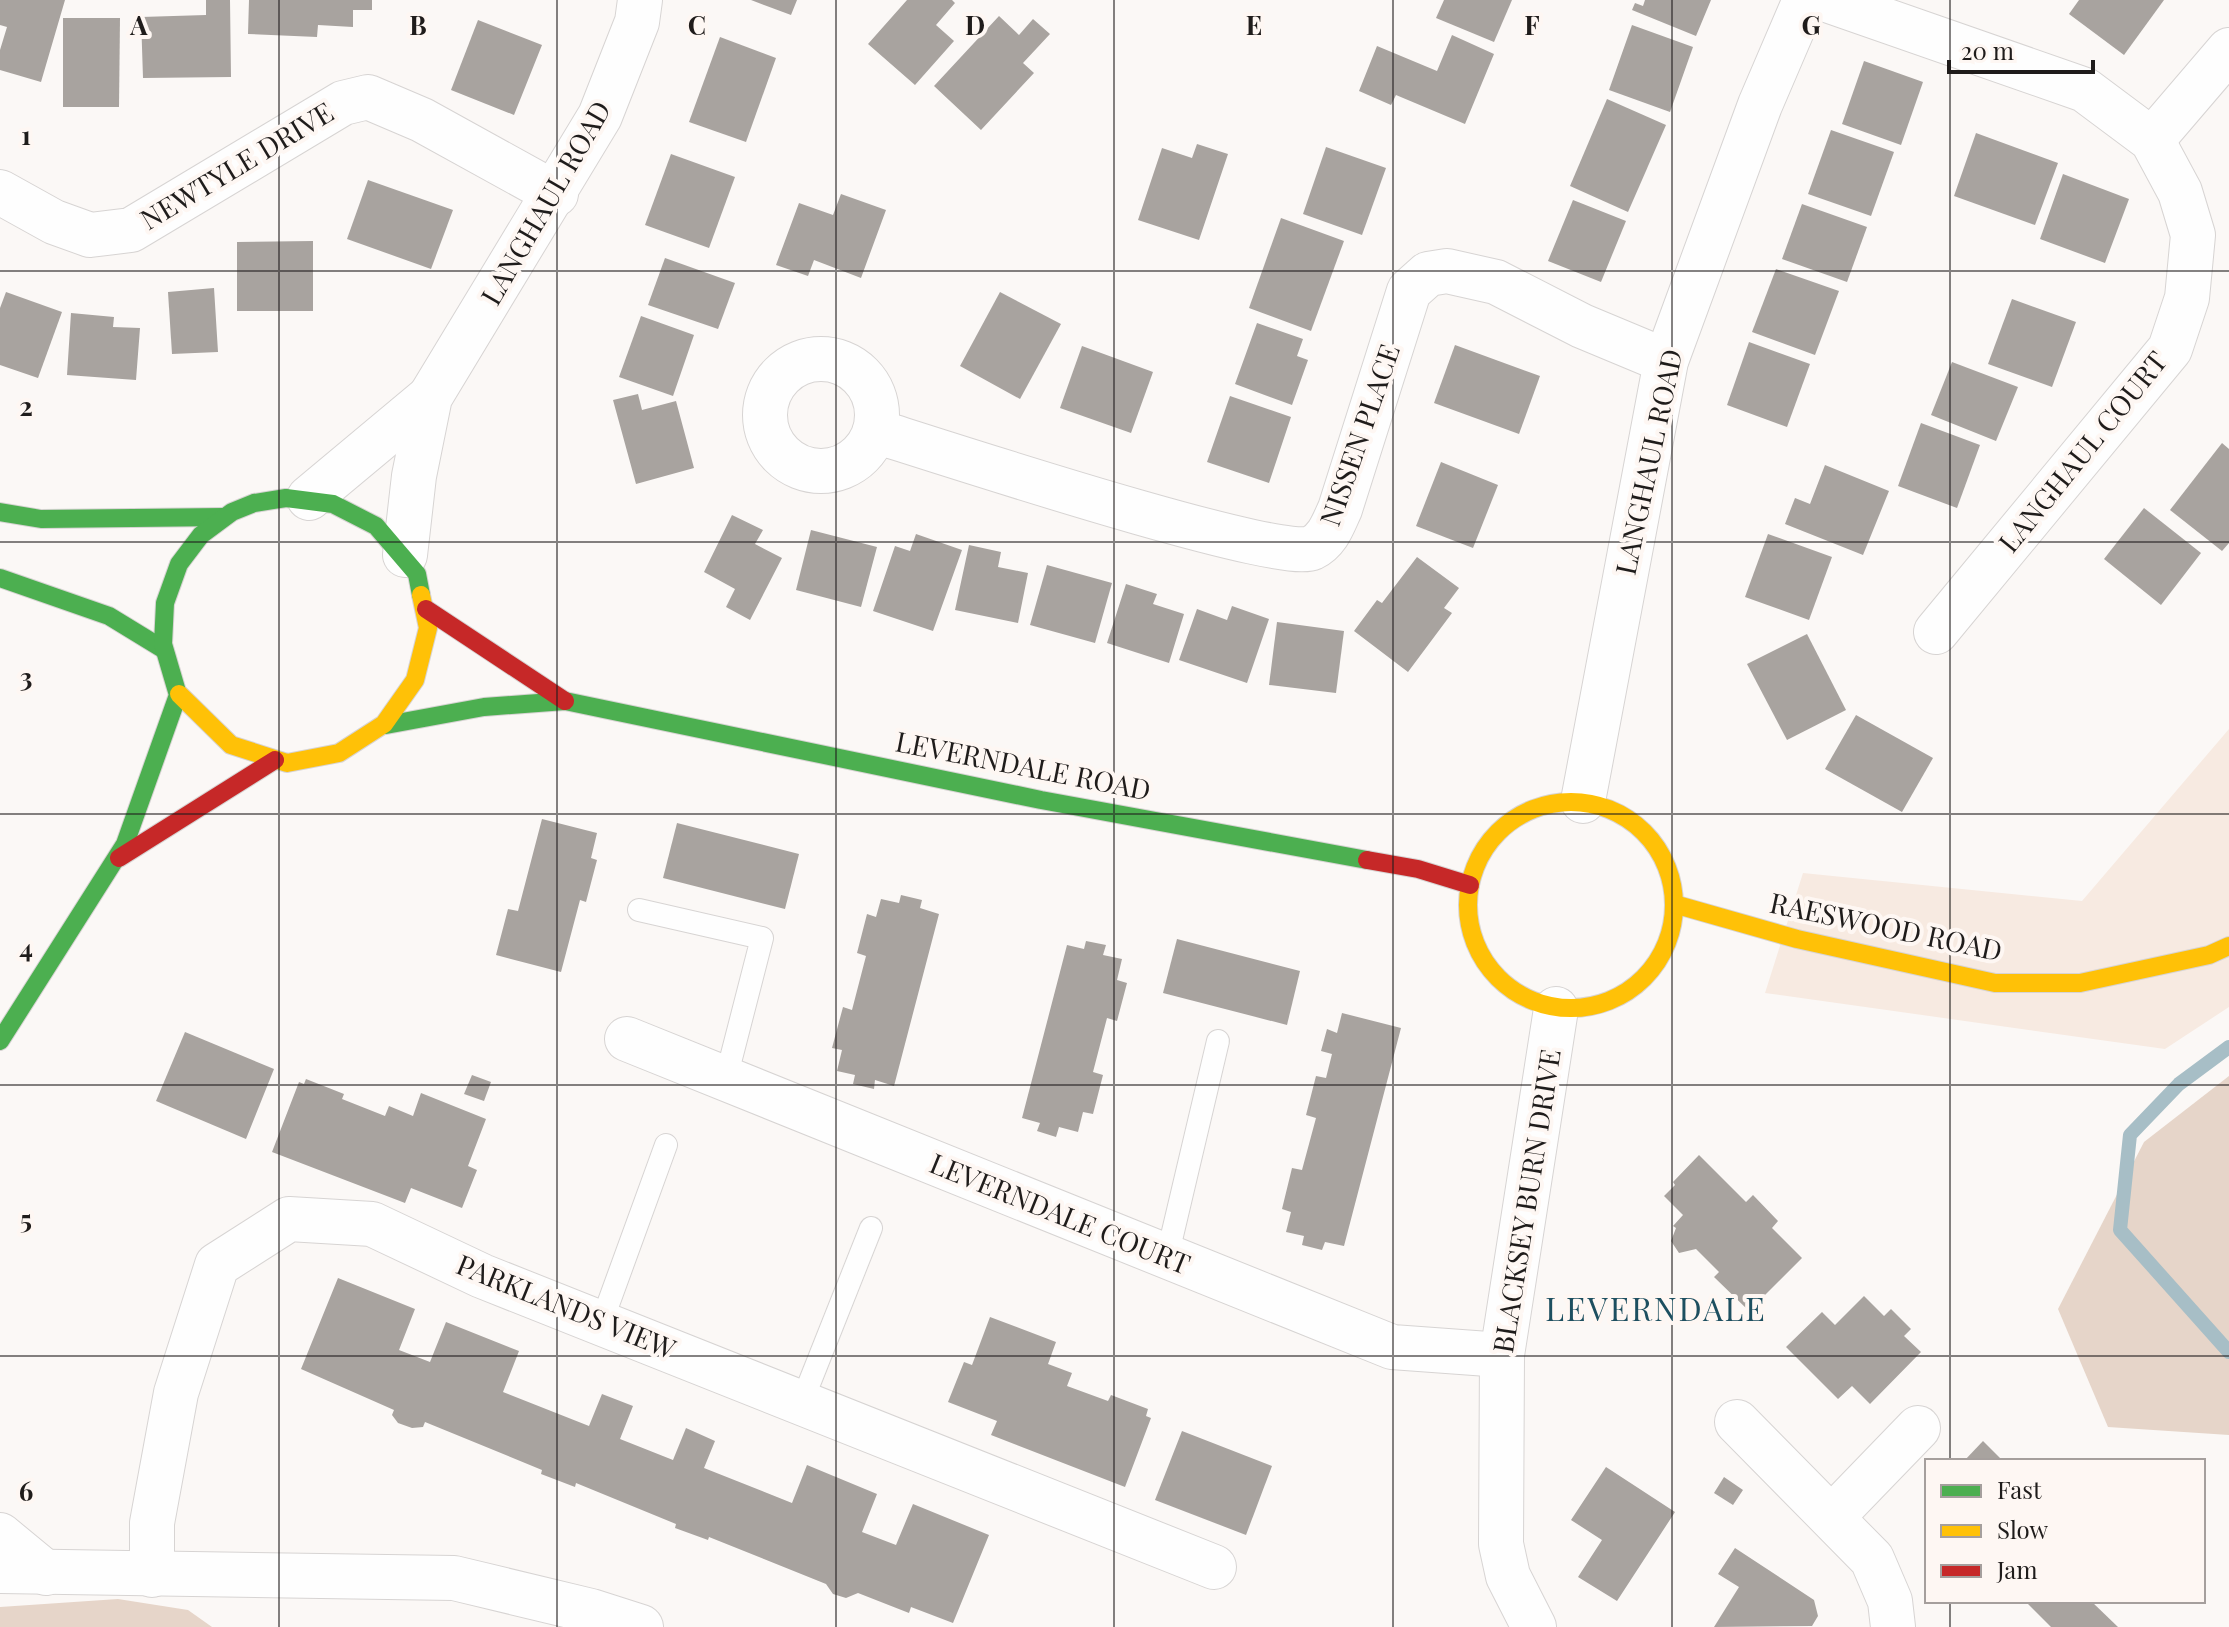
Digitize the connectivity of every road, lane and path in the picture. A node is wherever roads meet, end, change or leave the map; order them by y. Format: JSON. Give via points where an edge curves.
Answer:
{"nodes":[{"id":1,"x":640,"y":0,"type":"edge"},
{"id":2,"x":1805,"y":0,"type":"edge"},
{"id":3,"x":1827,"y":0,"type":"edge"},
{"id":4,"x":2229,"y":50,"type":"edge"},
{"id":5,"x":2152,"y":140,"type":"junction"},
{"id":6,"x":0,"y":192,"type":"edge"},
{"id":7,"x":556,"y":194,"type":"junction"},
{"id":8,"x":1666,"y":361,"type":"junction"},
{"id":9,"x":430,"y":397,"type":"junction"},
{"id":10,"x":875,"y":431,"type":"dead end"},
{"id":11,"x":309,"y":498,"type":"junction"},
{"id":12,"x":0,"y":512,"type":"edge"},
{"id":13,"x":224,"y":517,"type":"junction"},
{"id":14,"x":405,"y":555,"type":"junction"},
{"id":15,"x":0,"y":578,"type":"edge"},
{"id":16,"x":426,"y":609,"type":"junction"},
{"id":17,"x":1936,"y":632,"type":"dead end"},
{"id":18,"x":163,"y":649,"type":"junction"},
{"id":19,"x":179,"y":694,"type":"junction"},
{"id":20,"x":565,"y":701,"type":"junction"},
{"id":21,"x":386,"y":725,"type":"junction"},
{"id":22,"x":275,"y":760,"type":"junction"},
{"id":23,"x":1583,"y":801,"type":"junction"},
{"id":24,"x":119,"y":858,"type":"junction"},
{"id":25,"x":1470,"y":885,"type":"junction"},
{"id":26,"x":1674,"y":904,"type":"junction"},
{"id":27,"x":639,"y":910,"type":"dead end"},
{"id":28,"x":2229,"y":946,"type":"edge"},
{"id":29,"x":1556,"y":1009,"type":"junction"},
{"id":30,"x":627,"y":1039,"type":"dead end"},
{"id":31,"x":0,"y":1041,"type":"edge"},
{"id":32,"x":1218,"y":1041,"type":"dead end"},
{"id":33,"x":726,"y":1078,"type":"junction"},
{"id":34,"x":666,"y":1145,"type":"dead end"},
{"id":35,"x":871,"y":1228,"type":"dead end"},
{"id":36,"x":1167,"y":1257,"type":"junction"},
{"id":37,"x":602,"y":1321,"type":"junction"},
{"id":38,"x":1502,"y":1355,"type":"junction"},
{"id":39,"x":801,"y":1404,"type":"junction"},
{"id":40,"x":1737,"y":1422,"type":"dead end"},
{"id":41,"x":1918,"y":1428,"type":"dead end"},
{"id":42,"x":1832,"y":1517,"type":"junction"},
{"id":43,"x":0,"y":1535,"type":"edge"},
{"id":44,"x":1214,"y":1567,"type":"dead end"},
{"id":45,"x":0,"y":1571,"type":"edge"},
{"id":46,"x":46,"y":1573,"type":"junction"},
{"id":47,"x":152,"y":1575,"type":"junction"},
{"id":48,"x":641,"y":1627,"type":"edge"},
{"id":49,"x":1534,"y":1627,"type":"edge"},
{"id":50,"x":1893,"y":1627,"type":"edge"}],
"edges":[{"from":1,"to":7,"type":"street","name":"LANGHAUL ROAD","via":[[637,22],[600,116]]},
{"from":2,"to":8,"type":"street","name":"LANGHAUL ROAD","via":[[1760,105]]},
{"from":3,"to":5,"type":"street","name":"LANGHAUL COURT","via":[[2085,90]]},
{"from":4,"to":5,"type":"street"},
{"from":5,"to":17,"type":"street","name":"LANGHAUL COURT","via":[[2180,192],[2193,235],[2187,298],[2170,349]]},
{"from":6,"to":7,"type":"street","name":"NEWTYLE DRIVE","via":[[90,235],[131,230],[343,103],[368,97],[422,120]]},
{"from":7,"to":9,"type":"street","name":"LANGHAUL ROAD"},
{"from":8,"to":10,"type":"street","name":"NISSEN PLACE","via":[[1496,282],[1447,271],[1428,274],[1409,291],[1329,535],[1301,550],[1180,524]]},
{"from":8,"to":23,"type":"street","name":"LANGHAUL ROAD"},
{"from":9,"to":11,"type":"street","name":"LANGHAUL ROAD"},
{"from":9,"to":14,"type":"street","name":"LANGHAUL ROAD"},
{"from":11,"to":13,"type":"street","via":[[280,497]]},
{"from":11,"to":14,"type":"street","via":[[364,516]]},
{"from":12,"to":13,"type":"street","via":[[41,519]]},
{"from":13,"to":18,"type":"street","via":[[181,560],[168,588]]},
{"from":14,"to":16,"type":"street"},
{"from":15,"to":18,"type":"street","via":[[109,616]]},
{"from":16,"to":20,"type":"street","name":"LEVERNDALE ROAD"},
{"from":16,"to":21,"type":"street","via":[[420,672]]},
{"from":18,"to":19,"type":"street"},
{"from":19,"to":22,"type":"street","via":[[196,719],[219,738]]},
{"from":19,"to":24,"type":"street"},
{"from":20,"to":21,"type":"street","name":"LEVERNDALE ROAD","via":[[484,707]]},
{"from":20,"to":25,"type":"street","name":"LEVERNDALE ROAD","via":[[1027,797],[1418,869]]},
{"from":21,"to":22,"type":"street","via":[[362,744],[334,755]]},
{"from":22,"to":24,"type":"street"},
{"from":23,"to":25,"type":"street","via":[[1546,804],[1515,817],[1490,840]]},
{"from":23,"to":26,"type":"street","via":[[1627,817],[1653,841],[1672,876]]},
{"from":24,"to":31,"type":"street"},
{"from":25,"to":29,"type":"street","via":[[1468,923],[1485,964],[1515,993]]},
{"from":26,"to":28,"type":"street","name":"RAESWOOD ROAD","via":[[1797,939],[1995,983],[2080,983]]},
{"from":26,"to":29,"type":"street","via":[[1663,950],[1639,985],[1595,1007]]},
{"from":27,"to":33,"type":"lane","via":[[762,938]]},
{"from":29,"to":38,"type":"street","name":"BLACKSEY BURN DRIVE"},
{"from":30,"to":33,"type":"street","name":"LEVERNDALE COURT"},
{"from":32,"to":36,"type":"lane"},
{"from":33,"to":36,"type":"street","name":"LEVERNDALE COURT"},
{"from":34,"to":37,"type":"lane"},
{"from":35,"to":39,"type":"lane"},
{"from":36,"to":38,"type":"street","name":"LEVERNDALE COURT","via":[[1392,1347]]},
{"from":37,"to":39,"type":"street","name":"PARKLANDS VIEW"},
{"from":37,"to":47,"type":"street","name":"PARKLANDS VIEW","via":[[482,1276],[372,1224],[289,1219],[217,1265],[176,1393],[152,1523]]},
{"from":38,"to":49,"type":"street","name":"BLACKSEY BURN DRIVE","via":[[1501,1544],[1508,1576]]},
{"from":39,"to":44,"type":"street","name":"PARKLANDS VIEW"},
{"from":40,"to":42,"type":"street"},
{"from":41,"to":42,"type":"street"},
{"from":42,"to":50,"type":"street","via":[[1857,1541],[1883,1579]]},
{"from":43,"to":46,"type":"street"},
{"from":45,"to":46,"type":"street"},
{"from":46,"to":47,"type":"street"},
{"from":47,"to":48,"type":"street","via":[[454,1578]]}]}
